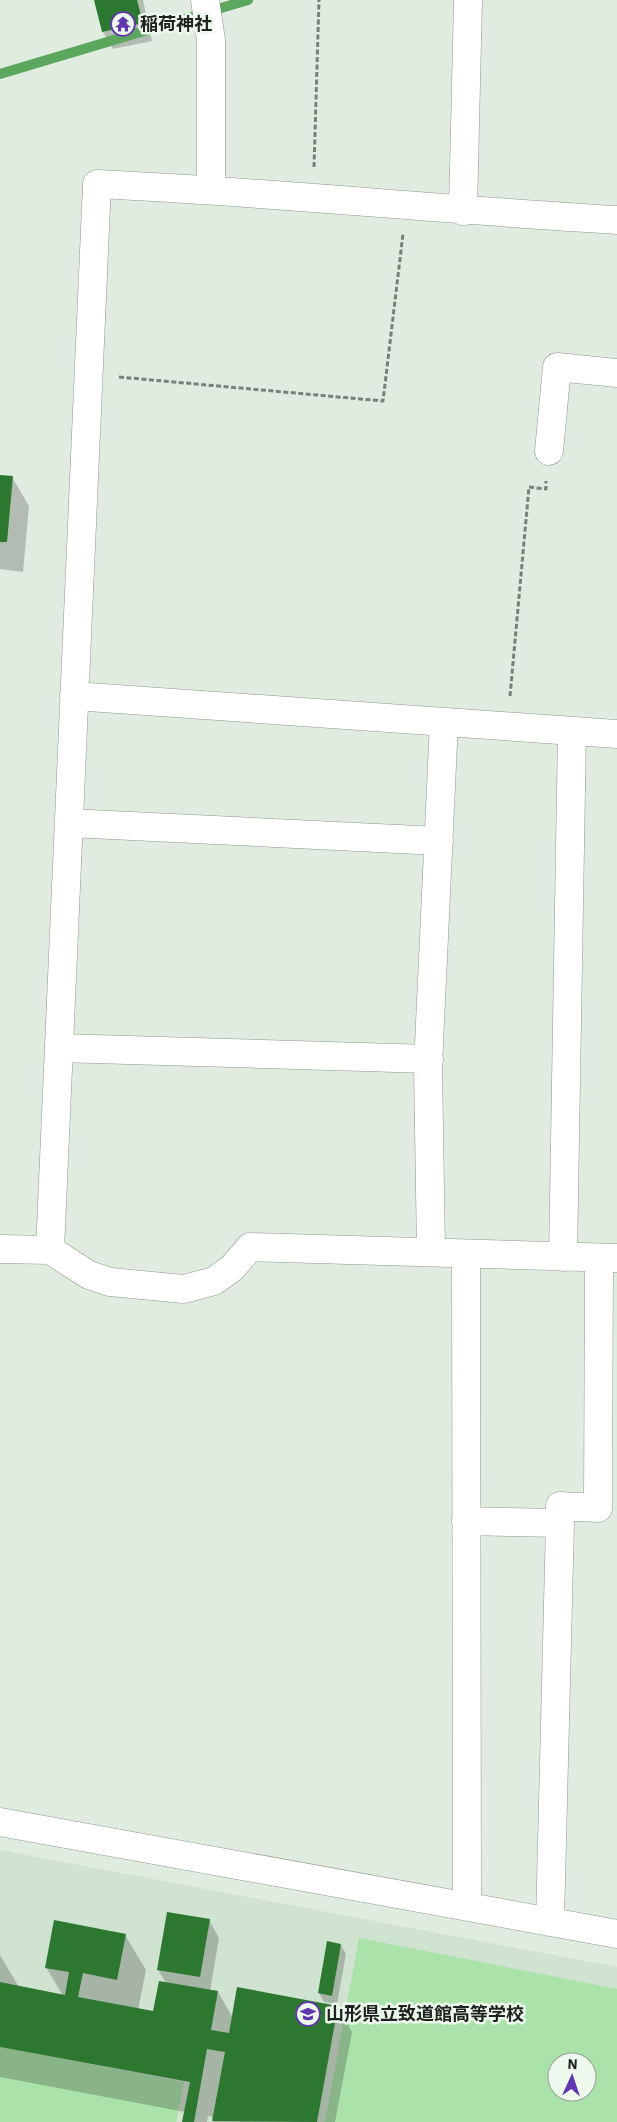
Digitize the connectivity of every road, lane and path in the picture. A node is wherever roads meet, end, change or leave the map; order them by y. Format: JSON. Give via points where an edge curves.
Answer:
{"nodes":[{"id":1,"x":205,"y":0,"type":"edge"},
{"id":2,"x":319,"y":0,"type":"edge"},
{"id":3,"x":468,"y":0,"type":"edge"},
{"id":4,"x":211,"y":189,"type":"junction"},
{"id":5,"x":312,"y":198,"type":"junction"},
{"id":6,"x":406,"y":206,"type":"junction"},
{"id":7,"x":463,"y":211,"type":"junction"},
{"id":8,"x":617,"y":220,"type":"edge"},
{"id":9,"x":617,"y":373,"type":"edge"},
{"id":10,"x":89,"y":375,"type":"junction"},
{"id":11,"x":549,"y":451,"type":"joint"},
{"id":12,"x":74,"y":696,"type":"junction"},
{"id":13,"x":444,"y":722,"type":"junction"},
{"id":14,"x":508,"y":726,"type":"junction"},
{"id":15,"x":572,"y":731,"type":"junction"},
{"id":16,"x":617,"y":734,"type":"edge"},
{"id":17,"x":69,"y":823,"type":"junction"},
{"id":18,"x":439,"y":840,"type":"junction"},
{"id":19,"x":59,"y":1048,"type":"junction"},
{"id":20,"x":429,"y":1059,"type":"junction"},
{"id":21,"x":0,"y":1249,"type":"edge"},
{"id":22,"x":50,"y":1250,"type":"junction"},
{"id":23,"x":432,"y":1251,"type":"junction"},
{"id":24,"x":466,"y":1254,"type":"junction"},
{"id":25,"x":563,"y":1257,"type":"junction"},
{"id":26,"x":608,"y":1258,"type":"edge"},
{"id":27,"x":466,"y":1520,"type":"junction"},
{"id":28,"x":560,"y":1523,"type":"junction"},
{"id":29,"x":0,"y":1822,"type":"edge"},
{"id":30,"x":467,"y":1906,"type":"junction"},
{"id":31,"x":550,"y":1922,"type":"junction"},
{"id":32,"x":617,"y":1934,"type":"edge"}],
"edges":[{"from":1,"to":4,"type":"street","via":[[210,40]]},
{"from":2,"to":5,"type":"path"},
{"from":3,"to":7,"type":"street"},
{"from":4,"to":5,"type":"street"},
{"from":4,"to":10,"type":"street","via":[[98,184]]},
{"from":5,"to":6,"type":"street"},
{"from":6,"to":7,"type":"street"},
{"from":6,"to":10,"type":"path","via":[[383,401]]},
{"from":7,"to":8,"type":"street"},
{"from":9,"to":11,"type":"street","via":[[557,367]]},
{"from":10,"to":12,"type":"street"},
{"from":11,"to":14,"type":"path","via":[[546,489],[529,487]]},
{"from":12,"to":13,"type":"street"},
{"from":12,"to":17,"type":"street"},
{"from":13,"to":14,"type":"street"},
{"from":13,"to":18,"type":"street"},
{"from":14,"to":15,"type":"street"},
{"from":15,"to":16,"type":"street"},
{"from":15,"to":25,"type":"street"},
{"from":17,"to":18,"type":"street"},
{"from":17,"to":19,"type":"street"},
{"from":18,"to":20,"type":"street"},
{"from":19,"to":20,"type":"street"},
{"from":19,"to":22,"type":"street"},
{"from":20,"to":23,"type":"street"},
{"from":21,"to":22,"type":"street"},
{"from":22,"to":23,"type":"street","via":[[90,1275],[110,1282],[184,1289],[214,1281],[232,1268],[250,1247]]},
{"from":23,"to":24,"type":"street"},
{"from":24,"to":25,"type":"street"},
{"from":24,"to":27,"type":"street"},
{"from":25,"to":26,"type":"street"},
{"from":26,"to":28,"type":"street","via":[[598,1508],[560,1506]]},
{"from":27,"to":28,"type":"street"},
{"from":27,"to":30,"type":"street"},
{"from":28,"to":31,"type":"street"},
{"from":29,"to":30,"type":"street"},
{"from":30,"to":31,"type":"street"},
{"from":31,"to":32,"type":"street"}]}
